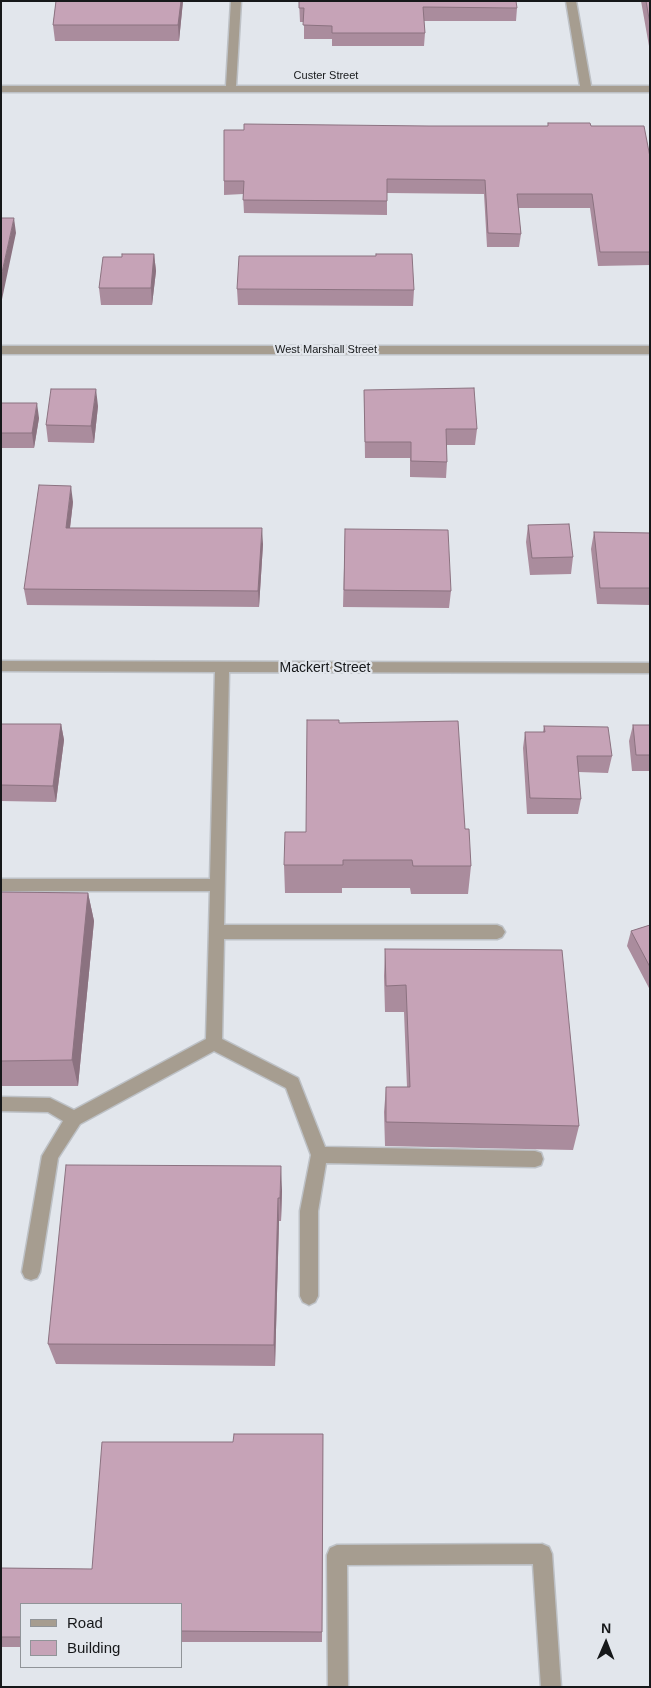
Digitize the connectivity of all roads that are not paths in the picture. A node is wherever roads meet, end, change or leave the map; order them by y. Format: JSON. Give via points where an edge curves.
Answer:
{"nodes":[{"id":1,"x":236,"y":1,"type":"edge"},
{"id":2,"x":571,"y":1,"type":"edge"},
{"id":3,"x":1,"y":89,"type":"edge"},
{"id":4,"x":231,"y":89,"type":"junction"},
{"id":5,"x":586,"y":89,"type":"junction"},
{"id":6,"x":650,"y":89,"type":"edge"},
{"id":7,"x":1,"y":350,"type":"edge"},
{"id":8,"x":650,"y":350,"type":"edge"},
{"id":9,"x":1,"y":666,"type":"edge"},
{"id":10,"x":222,"y":667,"type":"junction"},
{"id":11,"x":650,"y":668,"type":"edge"},
{"id":12,"x":1,"y":885,"type":"edge"},
{"id":13,"x":218,"y":885,"type":"junction"},
{"id":14,"x":217,"y":932,"type":"junction"},
{"id":15,"x":497,"y":932,"type":"dead end"},
{"id":16,"x":214,"y":1042,"type":"junction"},
{"id":17,"x":1,"y":1104,"type":"edge"},
{"id":18,"x":74,"y":1119,"type":"junction"},
{"id":19,"x":320,"y":1155,"type":"junction"},
{"id":20,"x":535,"y":1159,"type":"dead end"},
{"id":21,"x":31,"y":1272,"type":"dead end"},
{"id":22,"x":309,"y":1296,"type":"dead end"},
{"id":23,"x":338,"y":1687,"type":"edge"},
{"id":24,"x":551,"y":1687,"type":"edge"}],
"edges":[{"from":1,"to":4,"type":"street"},
{"from":2,"to":5,"type":"street"},
{"from":3,"to":4,"type":"street","name":"Custer Street"},
{"from":4,"to":5,"type":"street","name":"Custer Street"},
{"from":5,"to":6,"type":"street","name":"Custer Street"},
{"from":7,"to":8,"type":"street","name":"West Marshall Street"},
{"from":9,"to":10,"type":"street","name":"Mackert Street"},
{"from":10,"to":11,"type":"street","name":"Mackert Street"},
{"from":10,"to":13,"type":"street"},
{"from":12,"to":13,"type":"street"},
{"from":13,"to":14,"type":"street"},
{"from":14,"to":15,"type":"street"},
{"from":14,"to":16,"type":"street"},
{"from":16,"to":18,"type":"street"},
{"from":16,"to":19,"type":"street","via":[[292,1083]]},
{"from":17,"to":18,"type":"street","via":[[50,1105]]},
{"from":18,"to":21,"type":"street","via":[[50,1156]]},
{"from":19,"to":20,"type":"street"},
{"from":19,"to":22,"type":"street","via":[[308,1211]]},
{"from":23,"to":24,"type":"street","via":[[337,1555],[542,1554]]}]}
